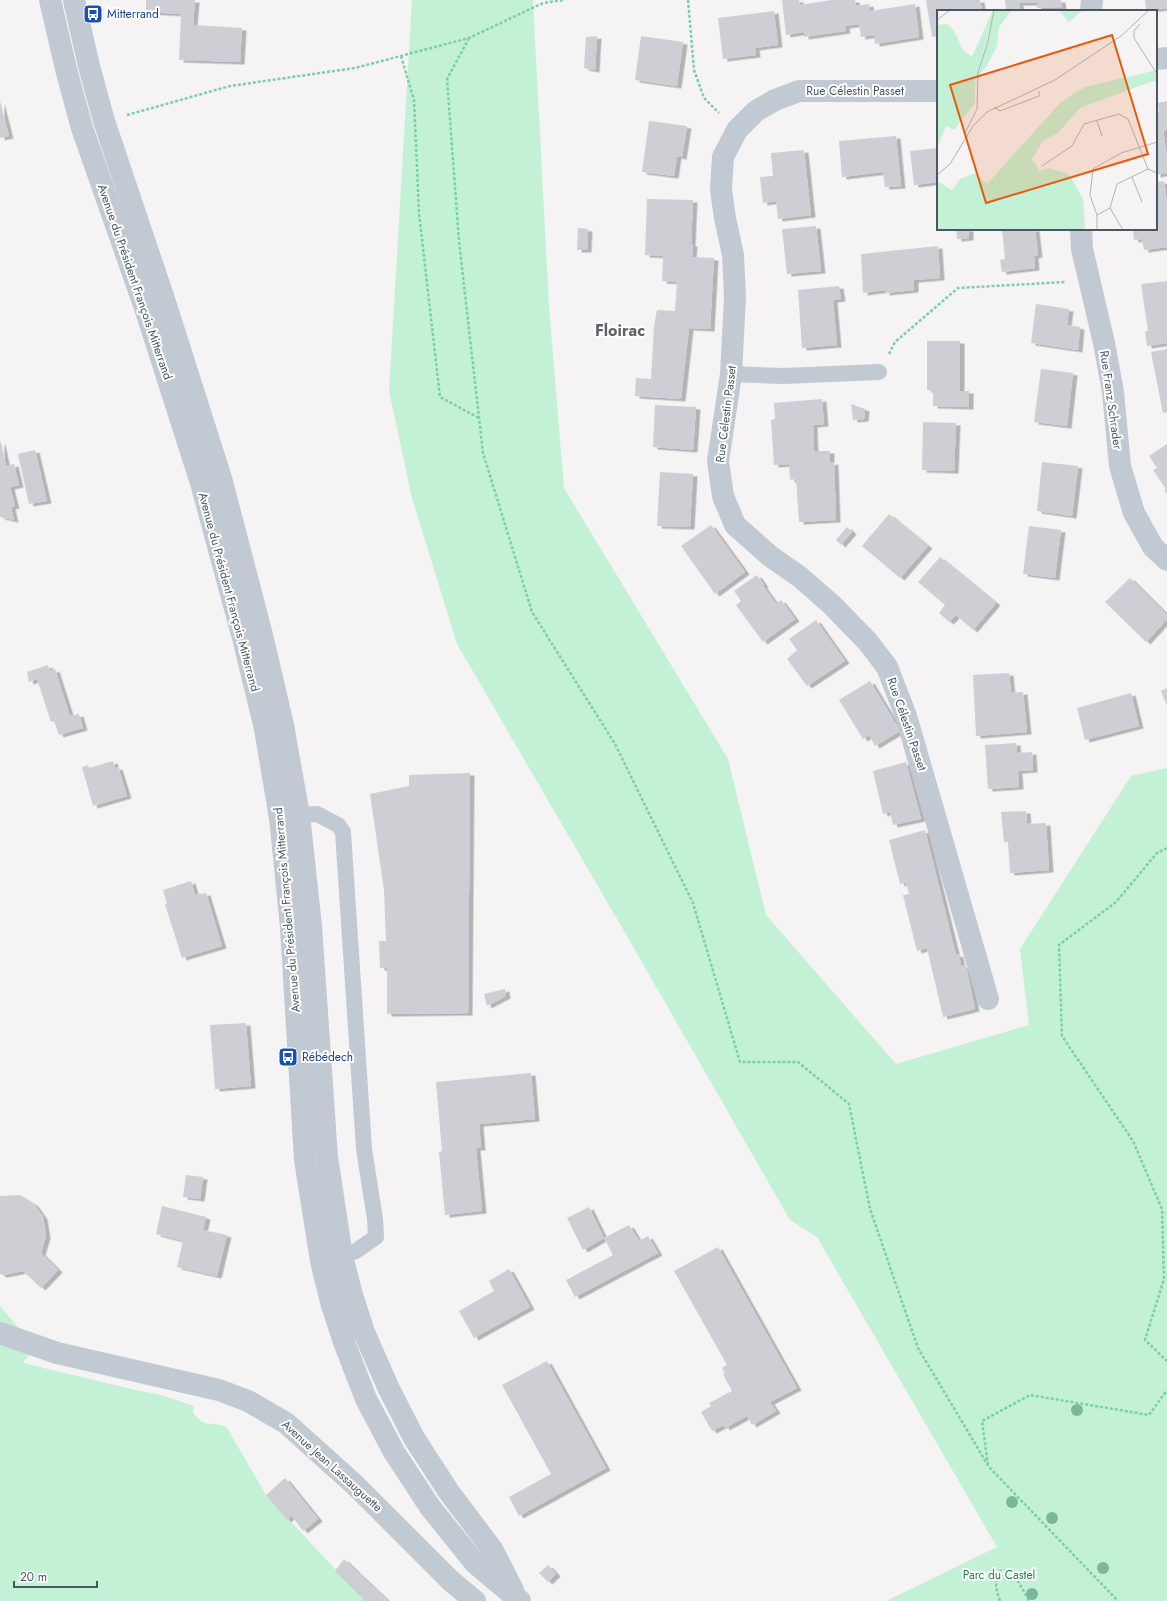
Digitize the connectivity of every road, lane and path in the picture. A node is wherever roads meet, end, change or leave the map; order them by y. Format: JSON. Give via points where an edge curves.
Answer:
{"nodes":[{"id":1,"x":50,"y":0,"type":"edge"},
{"id":2,"x":74,"y":0,"type":"edge"},
{"id":3,"x":564,"y":0,"type":"edge"},
{"id":4,"x":688,"y":0,"type":"edge"},
{"id":5,"x":1092,"y":0,"type":"edge"},
{"id":6,"x":543,"y":1,"type":"edge"},
{"id":7,"x":1091,"y":10,"type":"edge"},
{"id":8,"x":469,"y":38,"type":"junction"},
{"id":9,"x":401,"y":56,"type":"junction"},
{"id":10,"x":1167,"y":58,"type":"edge"},
{"id":11,"x":1157,"y":59,"type":"edge"},
{"id":12,"x":937,"y":91,"type":"edge"},
{"id":13,"x":104,"y":121,"type":"junction"},
{"id":14,"x":736,"y":130,"type":"junction"},
{"id":15,"x":1081,"y":230,"type":"edge"},
{"id":16,"x":1089,"y":280,"type":"junction"},
{"id":17,"x":879,"y":372,"type":"joint"},
{"id":18,"x":731,"y":374,"type":"junction"},
{"id":19,"x":479,"y":418,"type":"junction"},
{"id":20,"x":1167,"y":560,"type":"edge"},
{"id":21,"x":299,"y":815,"type":"junction"},
{"id":22,"x":1167,"y":848,"type":"edge"},
{"id":23,"x":988,"y":999,"type":"dead end"},
{"id":24,"x":342,"y":1256,"type":"junction"},
{"id":25,"x":321,"y":1261,"type":"junction"},
{"id":26,"x":0,"y":1333,"type":"edge"},
{"id":27,"x":1167,"y":1361,"type":"edge"},
{"id":28,"x":1167,"y":1390,"type":"edge"},
{"id":29,"x":989,"y":1467,"type":"junction"},
{"id":30,"x":517,"y":1600,"type":"edge"},
{"id":31,"x":475,"y":1601,"type":"edge"},
{"id":32,"x":1000,"y":1601,"type":"edge"},
{"id":33,"x":1029,"y":1601,"type":"edge"},
{"id":34,"x":1118,"y":1601,"type":"edge"}],
"edges":[{"from":1,"to":25,"type":"street","name":"Avenue du Président François Mitterrand","via":[[82,128],[144,305],[201,483],[244,642],[264,729],[280,818],[291,927],[305,1160]]},
{"from":2,"to":13,"type":"street","name":"Avenue du Président François Mitterrand"},
{"from":3,"to":6,"type":"path"},
{"from":4,"to":14,"type":"path","via":[[694,70],[704,98]]},
{"from":5,"to":7,"type":"street"},
{"from":6,"to":8,"type":"path"},
{"from":8,"to":9,"type":"path"},
{"from":8,"to":19,"type":"path","via":[[447,79],[459,241]]},
{"from":9,"to":13,"type":"path","via":[[355,68],[230,86]]},
{"from":9,"to":19,"type":"path","via":[[414,100],[419,213],[440,397]]},
{"from":10,"to":11,"type":"street"},
{"from":12,"to":14,"type":"street","name":"Rue Célestin Passet","via":[[799,91],[756,111]]},
{"from":13,"to":21,"type":"street","name":"Avenue du Président François Mitterrand","via":[[164,299],[220,478],[283,725]]},
{"from":14,"to":18,"type":"street","name":"Rue Célestin Passet","via":[[723,157],[721,190],[733,255],[735,297]]},
{"from":15,"to":16,"type":"street","name":"Rue Franz Schrader","via":[[1082,249]]},
{"from":16,"to":17,"type":"path","via":[[958,288],[895,342]]},
{"from":16,"to":20,"type":"street","name":"Rue Franz Schrader","via":[[1104,343],[1120,466],[1126,489],[1134,513],[1153,547]]},
{"from":17,"to":18,"type":"lane","via":[[783,376]]},
{"from":18,"to":23,"type":"street","name":"Rue Célestin Passet","via":[[718,461],[722,496],[735,525],[832,605],[868,642],[886,667],[906,716]]},
{"from":19,"to":29,"type":"path","via":[[483,453],[532,612],[615,744],[693,903],[740,1062],[798,1062],[849,1104],[870,1209],[918,1348]]},
{"from":21,"to":24,"type":"street","name":"Avenue du Président François Mitterrand","via":[[311,926],[327,1157]]},
{"from":21,"to":24,"type":"lane","via":[[317,814],[338,825],[343,832],[364,1149],[376,1237],[356,1251]]},
{"from":22,"to":27,"type":"path","via":[[1157,853],[1116,902],[1059,945],[1062,1036],[1133,1141],[1162,1209],[1164,1279],[1146,1340]]},
{"from":24,"to":25,"type":"lane"},
{"from":24,"to":30,"type":"street","name":"Avenue du Président François Mitterrand","via":[[364,1332],[388,1387],[414,1438],[449,1492],[492,1549]]},
{"from":25,"to":30,"type":"street","name":"Avenue du Président François Mitterrand","via":[[344,1342],[366,1398],[394,1452],[430,1507],[475,1563]]},
{"from":26,"to":31,"type":"street","name":"Avenue Jean Lassauguette","via":[[57,1353],[219,1390],[248,1401],[286,1422]]},
{"from":28,"to":29,"type":"path","via":[[1149,1415],[1030,1395],[982,1421]]},
{"from":29,"to":34,"type":"path"},
{"from":32,"to":33,"type":"path","via":[[996,1579],[1000,1572],[1012,1570]]}]}
